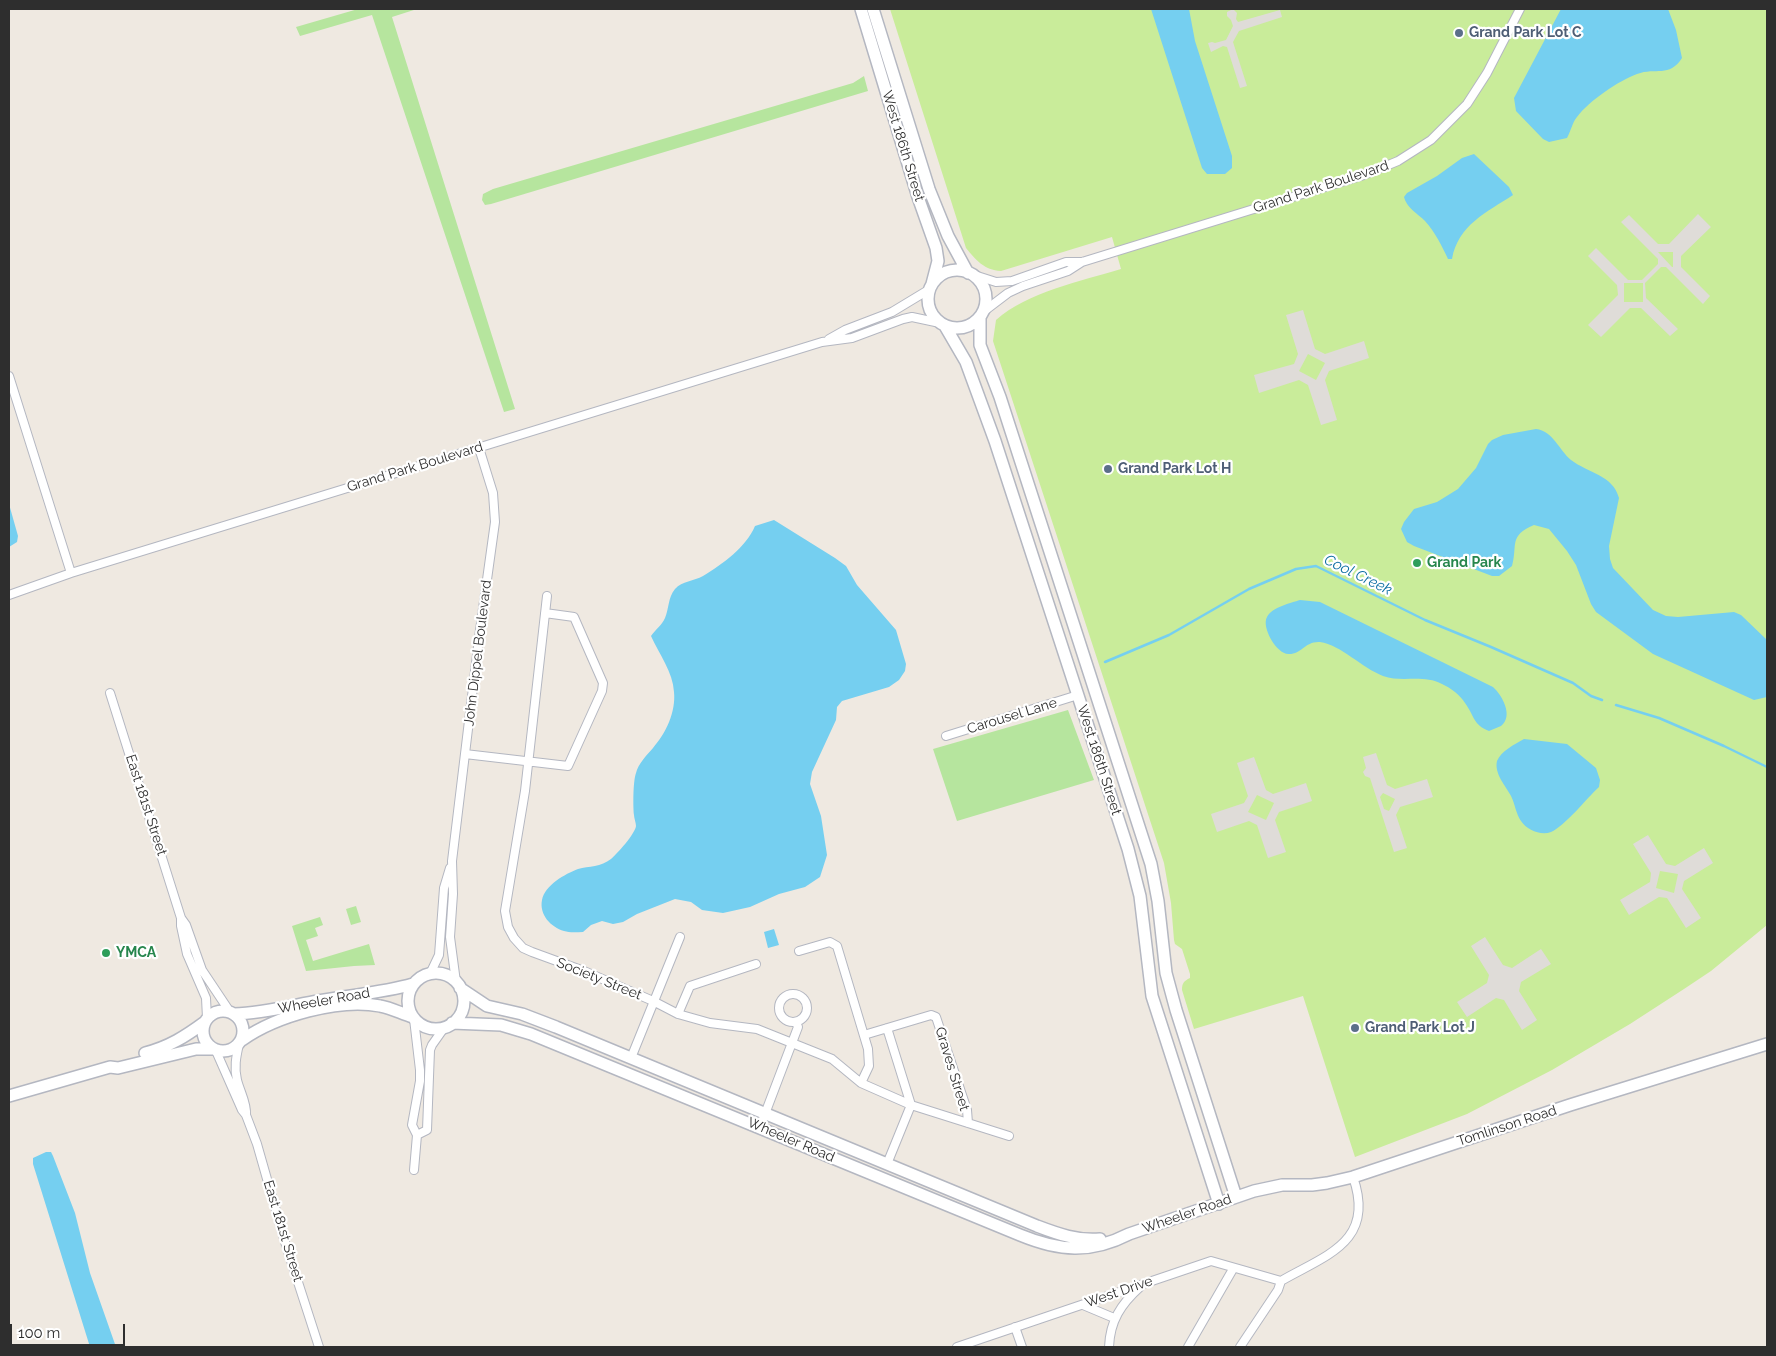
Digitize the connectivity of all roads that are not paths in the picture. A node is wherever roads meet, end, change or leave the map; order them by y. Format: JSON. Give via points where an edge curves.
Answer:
{"nodes":[{"id":1,"x":861,"y":9,"type":"edge"},
{"id":2,"x":874,"y":9,"type":"edge"},
{"id":3,"x":1520,"y":9,"type":"edge"},
{"id":4,"x":1082,"y":262,"type":"junction"},
{"id":5,"x":970,"y":274,"type":"junction"},
{"id":6,"x":931,"y":287,"type":"junction"},
{"id":7,"x":981,"y":315,"type":"junction"},
{"id":8,"x":943,"y":324,"type":"junction"},
{"id":9,"x":822,"y":342,"type":"junction"},
{"id":10,"x":9,"y":376,"type":"edge"},
{"id":11,"x":479,"y":448,"type":"junction"},
{"id":12,"x":71,"y":573,"type":"junction"},
{"id":13,"x":9,"y":595,"type":"edge"},
{"id":14,"x":547,"y":596,"type":"dead end"},
{"id":15,"x":545,"y":613,"type":"junction"},
{"id":16,"x":110,"y":693,"type":"dead end"},
{"id":17,"x":1078,"y":696,"type":"junction"},
{"id":18,"x":946,"y":736,"type":"dead end"},
{"id":19,"x":465,"y":754,"type":"junction"},
{"id":20,"x":528,"y":762,"type":"junction"},
{"id":21,"x":1122,"y":775,"type":"junction"},
{"id":22,"x":1106,"y":781,"type":"junction"},
{"id":23,"x":452,"y":861,"type":"junction"},
{"id":24,"x":181,"y":918,"type":"junction"},
{"id":25,"x":680,"y":936,"type":"dead end"},
{"id":26,"x":799,"y":952,"type":"dead end"},
{"id":27,"x":756,"y":964,"type":"dead end"},
{"id":28,"x":430,"y":974,"type":"junction"},
{"id":29,"x":413,"y":984,"type":"junction"},
{"id":30,"x":458,"y":985,"type":"junction"},
{"id":31,"x":654,"y":1001,"type":"junction"},
{"id":32,"x":232,"y":1013,"type":"junction"},
{"id":33,"x":678,"y":1014,"type":"junction"},
{"id":34,"x":413,"y":1018,"type":"junction"},
{"id":35,"x":206,"y":1020,"type":"junction"},
{"id":36,"x":796,"y":1022,"type":"dead end"},
{"id":37,"x":448,"y":1026,"type":"junction"},
{"id":38,"x":887,"y":1028,"type":"junction"},
{"id":39,"x":864,"y":1035,"type":"junction"},
{"id":40,"x":240,"y":1042,"type":"junction"},
{"id":41,"x":791,"y":1043,"type":"junction"},
{"id":42,"x":1767,"y":1044,"type":"edge"},
{"id":43,"x":214,"y":1050,"type":"junction"},
{"id":44,"x":631,"y":1058,"type":"junction"},
{"id":45,"x":110,"y":1067,"type":"junction"},
{"id":46,"x":861,"y":1083,"type":"junction"},
{"id":47,"x":9,"y":1096,"type":"edge"},
{"id":48,"x":911,"y":1105,"type":"junction"},
{"id":49,"x":764,"y":1114,"type":"junction"},
{"id":50,"x":246,"y":1115,"type":"junction"},
{"id":51,"x":968,"y":1124,"type":"junction"},
{"id":52,"x":760,"y":1127,"type":"junction"},
{"id":53,"x":417,"y":1135,"type":"junction"},
{"id":54,"x":1009,"y":1136,"type":"dead end"},
{"id":55,"x":887,"y":1164,"type":"junction"},
{"id":56,"x":414,"y":1170,"type":"dead end"},
{"id":57,"x":1353,"y":1177,"type":"junction"},
{"id":58,"x":1240,"y":1195,"type":"junction"},
{"id":59,"x":1219,"y":1204,"type":"junction"},
{"id":60,"x":1129,"y":1234,"type":"junction"},
{"id":61,"x":1234,"y":1269,"type":"junction"},
{"id":62,"x":1281,"y":1281,"type":"junction"},
{"id":63,"x":1144,"y":1284,"type":"junction"},
{"id":64,"x":1083,"y":1305,"type":"junction"},
{"id":65,"x":1114,"y":1318,"type":"junction"},
{"id":66,"x":1015,"y":1327,"type":"junction"},
{"id":67,"x":319,"y":1347,"type":"edge"},
{"id":68,"x":957,"y":1347,"type":"edge"},
{"id":69,"x":1022,"y":1347,"type":"edge"},
{"id":70,"x":1109,"y":1347,"type":"edge"},
{"id":71,"x":1188,"y":1347,"type":"edge"},
{"id":72,"x":1240,"y":1347,"type":"edge"}],
"edges":[{"from":1,"to":6,"type":"street","name":"West 186th Street","via":[[936,248],[938,261]]},
{"from":2,"to":5,"type":"street","name":"West 186th Street","via":[[929,189],[948,236]]},
{"from":3,"to":4,"type":"street","name":"Grand Park Boulevard","via":[[1490,68],[1467,104],[1431,140],[1398,161],[1354,178]]},
{"from":4,"to":5,"type":"street","name":"Grand Park Boulevard","via":[[1066,262],[1012,281],[996,282]]},
{"from":4,"to":7,"type":"street","name":"Grand Park Boulevard","via":[[1068,271],[1008,293]]},
{"from":5,"to":6,"type":"street","via":[[950,272],[940,276]]},
{"from":5,"to":7,"type":"street","via":[[984,291],[986,302]]},
{"from":6,"to":8,"type":"street","via":[[929,305],[932,315]]},
{"from":6,"to":9,"type":"street","name":"Grand Park Boulevard","via":[[892,312]]},
{"from":7,"to":8,"type":"street","via":[[972,324],[961,328]]},
{"from":7,"to":21,"type":"street","name":"West 186th Street","via":[[980,345],[1000,397]]},
{"from":8,"to":9,"type":"street","name":"Grand Park Boulevard","via":[[912,317],[852,338]]},
{"from":8,"to":17,"type":"street","name":"West 186th Street","via":[[966,362],[981,400]]},
{"from":9,"to":11,"type":"street","name":"Grand Park Boulevard"},
{"from":10,"to":12,"type":"street"},
{"from":11,"to":12,"type":"street","name":"Grand Park Boulevard"},
{"from":11,"to":19,"type":"street","name":"John Dippel Boulevard","via":[[493,493],[495,522]]},
{"from":12,"to":13,"type":"street","name":"Grand Park Boulevard"},
{"from":14,"to":15,"type":"street","name":"Society Street"},
{"from":15,"to":20,"type":"street","name":"Society Street"},
{"from":15,"to":20,"type":"street","via":[[574,617],[602,683],[602,691],[568,766]]},
{"from":16,"to":24,"type":"street","name":"East 181st Street"},
{"from":17,"to":18,"type":"street","name":"Carousel Lane"},
{"from":17,"to":22,"type":"street","name":"West 186th Street"},
{"from":19,"to":20,"type":"street"},
{"from":19,"to":23,"type":"street","name":"John Dippel Boulevard"},
{"from":20,"to":31,"type":"street","name":"Society Street","via":[[505,911],[508,928],[523,948]]},
{"from":21,"to":22,"type":"street"},
{"from":21,"to":58,"type":"street","name":"West 186th Street","via":[[1155,882],[1166,973]]},
{"from":22,"to":59,"type":"street","name":"West 186th Street","via":[[1136,877],[1152,996]]},
{"from":23,"to":28,"type":"street","name":"John Dippel Boulevard","via":[[444,888],[439,955]]},
{"from":23,"to":30,"type":"street","name":"John Dippel Boulevard","via":[[450,937]]},
{"from":24,"to":32,"type":"street","name":"East 181st Street","via":[[202,970]]},
{"from":24,"to":35,"type":"street","name":"East 181st Street","via":[[187,954],[206,998]]},
{"from":25,"to":31,"type":"street"},
{"from":26,"to":39,"type":"street","via":[[830,942],[835,944]]},
{"from":27,"to":33,"type":"street","via":[[693,984],[688,988]]},
{"from":28,"to":29,"type":"street"},
{"from":28,"to":30,"type":"street","via":[[444,975]]},
{"from":29,"to":32,"type":"street","name":"Wheeler Road","via":[[275,1010]]},
{"from":29,"to":34,"type":"street","via":[[408,1003]]},
{"from":30,"to":37,"type":"street","via":[[463,1007]]},
{"from":30,"to":44,"type":"street","name":"Wheeler Road","via":[[487,1006],[522,1014]]},
{"from":31,"to":33,"type":"street","name":"Society Street"},
{"from":31,"to":44,"type":"street"},
{"from":32,"to":35,"type":"street","via":[[220,1011]]},
{"from":32,"to":40,"type":"street","via":[[243,1026]]},
{"from":33,"to":41,"type":"street","name":"Society Street","via":[[710,1023],[757,1029]]},
{"from":34,"to":37,"type":"street","via":[[429,1028]]},
{"from":34,"to":40,"type":"street","name":"Wheeler Road","via":[[378,1005],[324,1007],[277,1021]]},
{"from":34,"to":53,"type":"street","via":[[420,1070],[412,1125]]},
{"from":35,"to":43,"type":"street","via":[[205,1042]]},
{"from":35,"to":45,"type":"street","via":[[166,1047],[116,1061]]},
{"from":36,"to":41,"type":"street","via":[[798,1028]]},
{"from":37,"to":52,"type":"street","name":"Wheeler Road","via":[[501,1025],[531,1034]]},
{"from":37,"to":53,"type":"street","via":[[430,1050],[427,1130]]},
{"from":38,"to":39,"type":"street"},
{"from":38,"to":48,"type":"street"},
{"from":38,"to":51,"type":"street","name":"Graves Street","via":[[931,1015],[937,1020],[964,1101]]},
{"from":39,"to":46,"type":"street","via":[[869,1066]]},
{"from":40,"to":43,"type":"street","via":[[226,1052]]},
{"from":40,"to":50,"type":"street","name":"East 181st Street","via":[[235,1070],[247,1108]]},
{"from":41,"to":46,"type":"street","name":"Society Street","via":[[832,1059]]},
{"from":41,"to":49,"type":"street"},
{"from":42,"to":57,"type":"street","name":"Tomlinson Road"},
{"from":43,"to":45,"type":"street","via":[[196,1049],[118,1068]]},
{"from":43,"to":50,"type":"street","name":"East 181st Street"},
{"from":44,"to":49,"type":"street","name":"Wheeler Road"},
{"from":45,"to":47,"type":"street"},
{"from":46,"to":48,"type":"street","name":"Society Street"},
{"from":48,"to":51,"type":"street","name":"Society Street"},
{"from":48,"to":55,"type":"street"},
{"from":49,"to":52,"type":"street"},
{"from":49,"to":55,"type":"street","name":"Wheeler Road"},
{"from":50,"to":67,"type":"street","name":"East 181st Street"},
{"from":51,"to":54,"type":"street","name":"Society Street"},
{"from":52,"to":60,"type":"street","name":"Wheeler Road","via":[[1042,1244],[1065,1248],[1090,1247],[1115,1242]]},
{"from":53,"to":56,"type":"street"},
{"from":55,"to":60,"type":"street","name":"Wheeler Road","via":[[1055,1233],[1086,1240]]},
{"from":57,"to":58,"type":"street","name":"Tomlinson Road","via":[[1312,1185],[1274,1186]]},
{"from":57,"to":62,"type":"street","via":[[1359,1211],[1350,1234],[1332,1253]]},
{"from":58,"to":59,"type":"street","name":"Wheeler Road"},
{"from":59,"to":60,"type":"street","name":"Wheeler Road"},
{"from":61,"to":62,"type":"street","name":"West Drive"},
{"from":61,"to":63,"type":"street","name":"West Drive","via":[[1211,1261]]},
{"from":61,"to":71,"type":"street"},
{"from":62,"to":72,"type":"street"},
{"from":63,"to":64,"type":"street","name":"West Drive"},
{"from":63,"to":65,"type":"street","via":[[1126,1300]]},
{"from":64,"to":65,"type":"street"},
{"from":64,"to":66,"type":"street","name":"West Drive"},
{"from":65,"to":70,"type":"street"},
{"from":66,"to":68,"type":"street","name":"West Drive"},
{"from":66,"to":69,"type":"street"}]}
